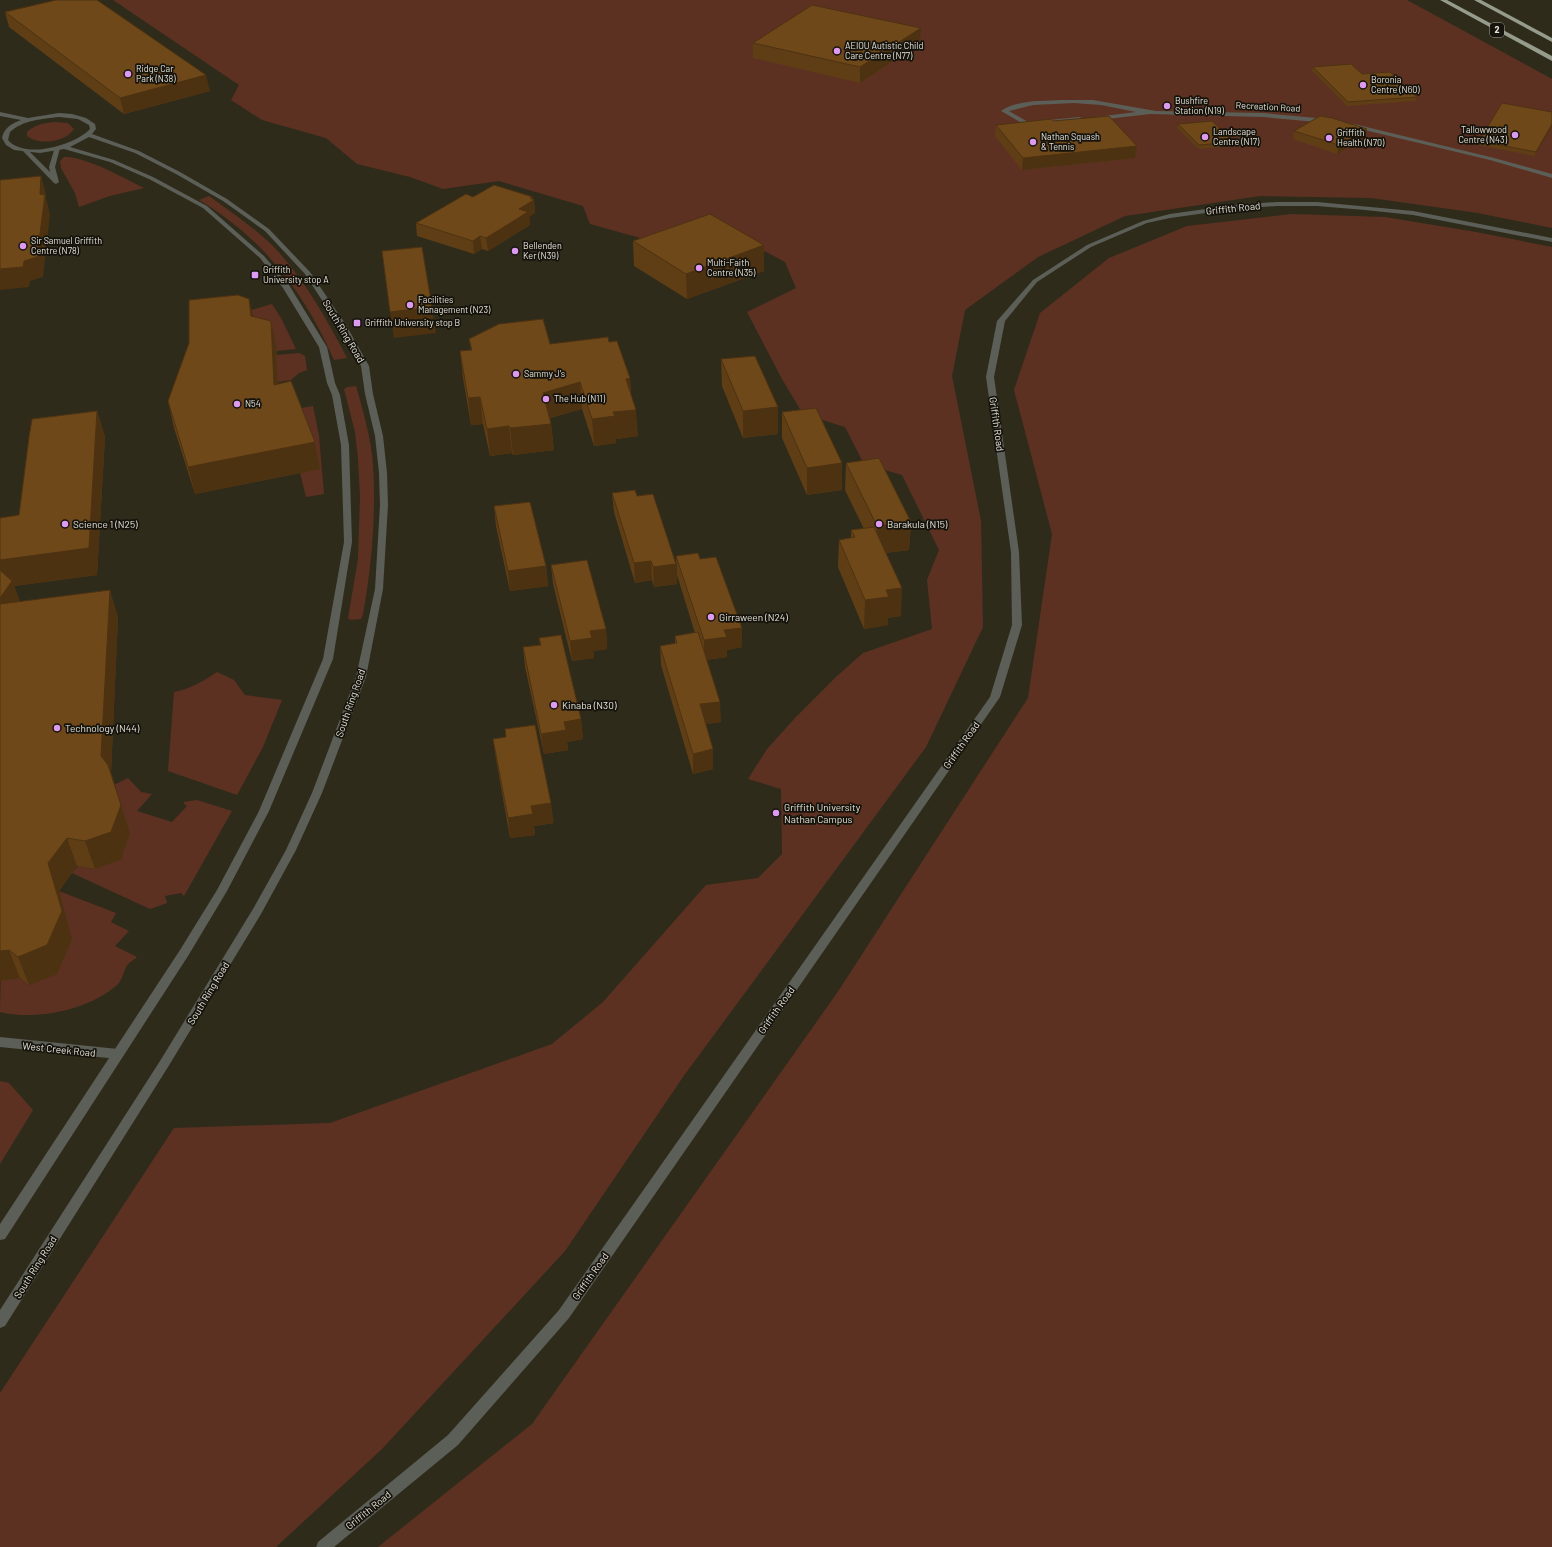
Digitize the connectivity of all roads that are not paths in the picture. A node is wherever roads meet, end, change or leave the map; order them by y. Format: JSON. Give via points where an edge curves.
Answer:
{"nodes":[{"id":1,"x":1443,"y":0,"type":"edge"},
{"id":2,"x":1477,"y":0,"type":"edge"},
{"id":3,"x":1552,"y":40,"type":"edge"},
{"id":4,"x":1552,"y":59,"type":"edge"},
{"id":5,"x":1154,"y":112,"type":"junction"},
{"id":6,"x":0,"y":114,"type":"edge"},
{"id":7,"x":28,"y":120,"type":"junction"},
{"id":8,"x":1331,"y":122,"type":"edge"},
{"id":9,"x":0,"y":126,"type":"edge"},
{"id":10,"x":1350,"y":126,"type":"edge"},
{"id":11,"x":9,"y":129,"type":"junction"},
{"id":12,"x":89,"y":135,"type":"junction"},
{"id":13,"x":61,"y":147,"type":"junction"},
{"id":14,"x":25,"y":150,"type":"junction"},
{"id":15,"x":1552,"y":176,"type":"edge"},
{"id":16,"x":1552,"y":240,"type":"edge"},
{"id":17,"x":0,"y":1042,"type":"edge"},
{"id":18,"x":118,"y":1054,"type":"junction"},
{"id":19,"x":0,"y":1235,"type":"edge"},
{"id":20,"x":0,"y":1322,"type":"edge"},
{"id":21,"x":323,"y":1547,"type":"edge"}],
"edges":[{"from":1,"to":4,"type":"highway","number":"2"},
{"from":2,"to":3,"type":"highway","number":"2"},
{"from":5,"to":5,"type":"street","name":"Recreation Road","via":[[1036,124],[1024,123],[1004,111],[1025,104],[1091,101]]},
{"from":5,"to":8,"type":"street","name":"Recreation Road","via":[[1295,117]]},
{"from":6,"to":7,"type":"street"},
{"from":7,"to":11,"type":"street"},
{"from":7,"to":12,"type":"street","via":[[59,115],[77,117],[92,124],[93,129]]},
{"from":9,"to":11,"type":"street"},
{"from":10,"to":15,"type":"street","via":[[1492,159]]},
{"from":11,"to":14,"type":"street","via":[[4,138],[7,143]]},
{"from":12,"to":13,"type":"street","via":[[76,143]]},
{"from":12,"to":20,"type":"street","name":"South Ring Road","via":[[137,152],[178,173],[225,200],[266,230],[308,273],[342,325],[365,366],[379,436],[384,505],[379,588],[361,678],[317,793],[291,850],[168,1058]]},
{"from":13,"to":14,"type":"street"},
{"from":13,"to":14,"type":"street","via":[[52,168],[56,182]]},
{"from":13,"to":18,"type":"street","via":[[112,161],[151,178],[205,207],[262,257],[286,287],[323,347],[336,395],[345,445],[348,542],[328,659],[264,810],[222,891]]},
{"from":16,"to":21,"type":"street","name":"Griffith Road","via":[[1413,213],[1365,208],[1317,204],[1234,207],[1145,222],[1089,246],[1035,281],[1002,321],[990,377],[1015,552],[1018,625],[995,697],[564,1314],[453,1440]]},
{"from":17,"to":18,"type":"street","name":"West Creek Road"},
{"from":18,"to":19,"type":"street"}]}
